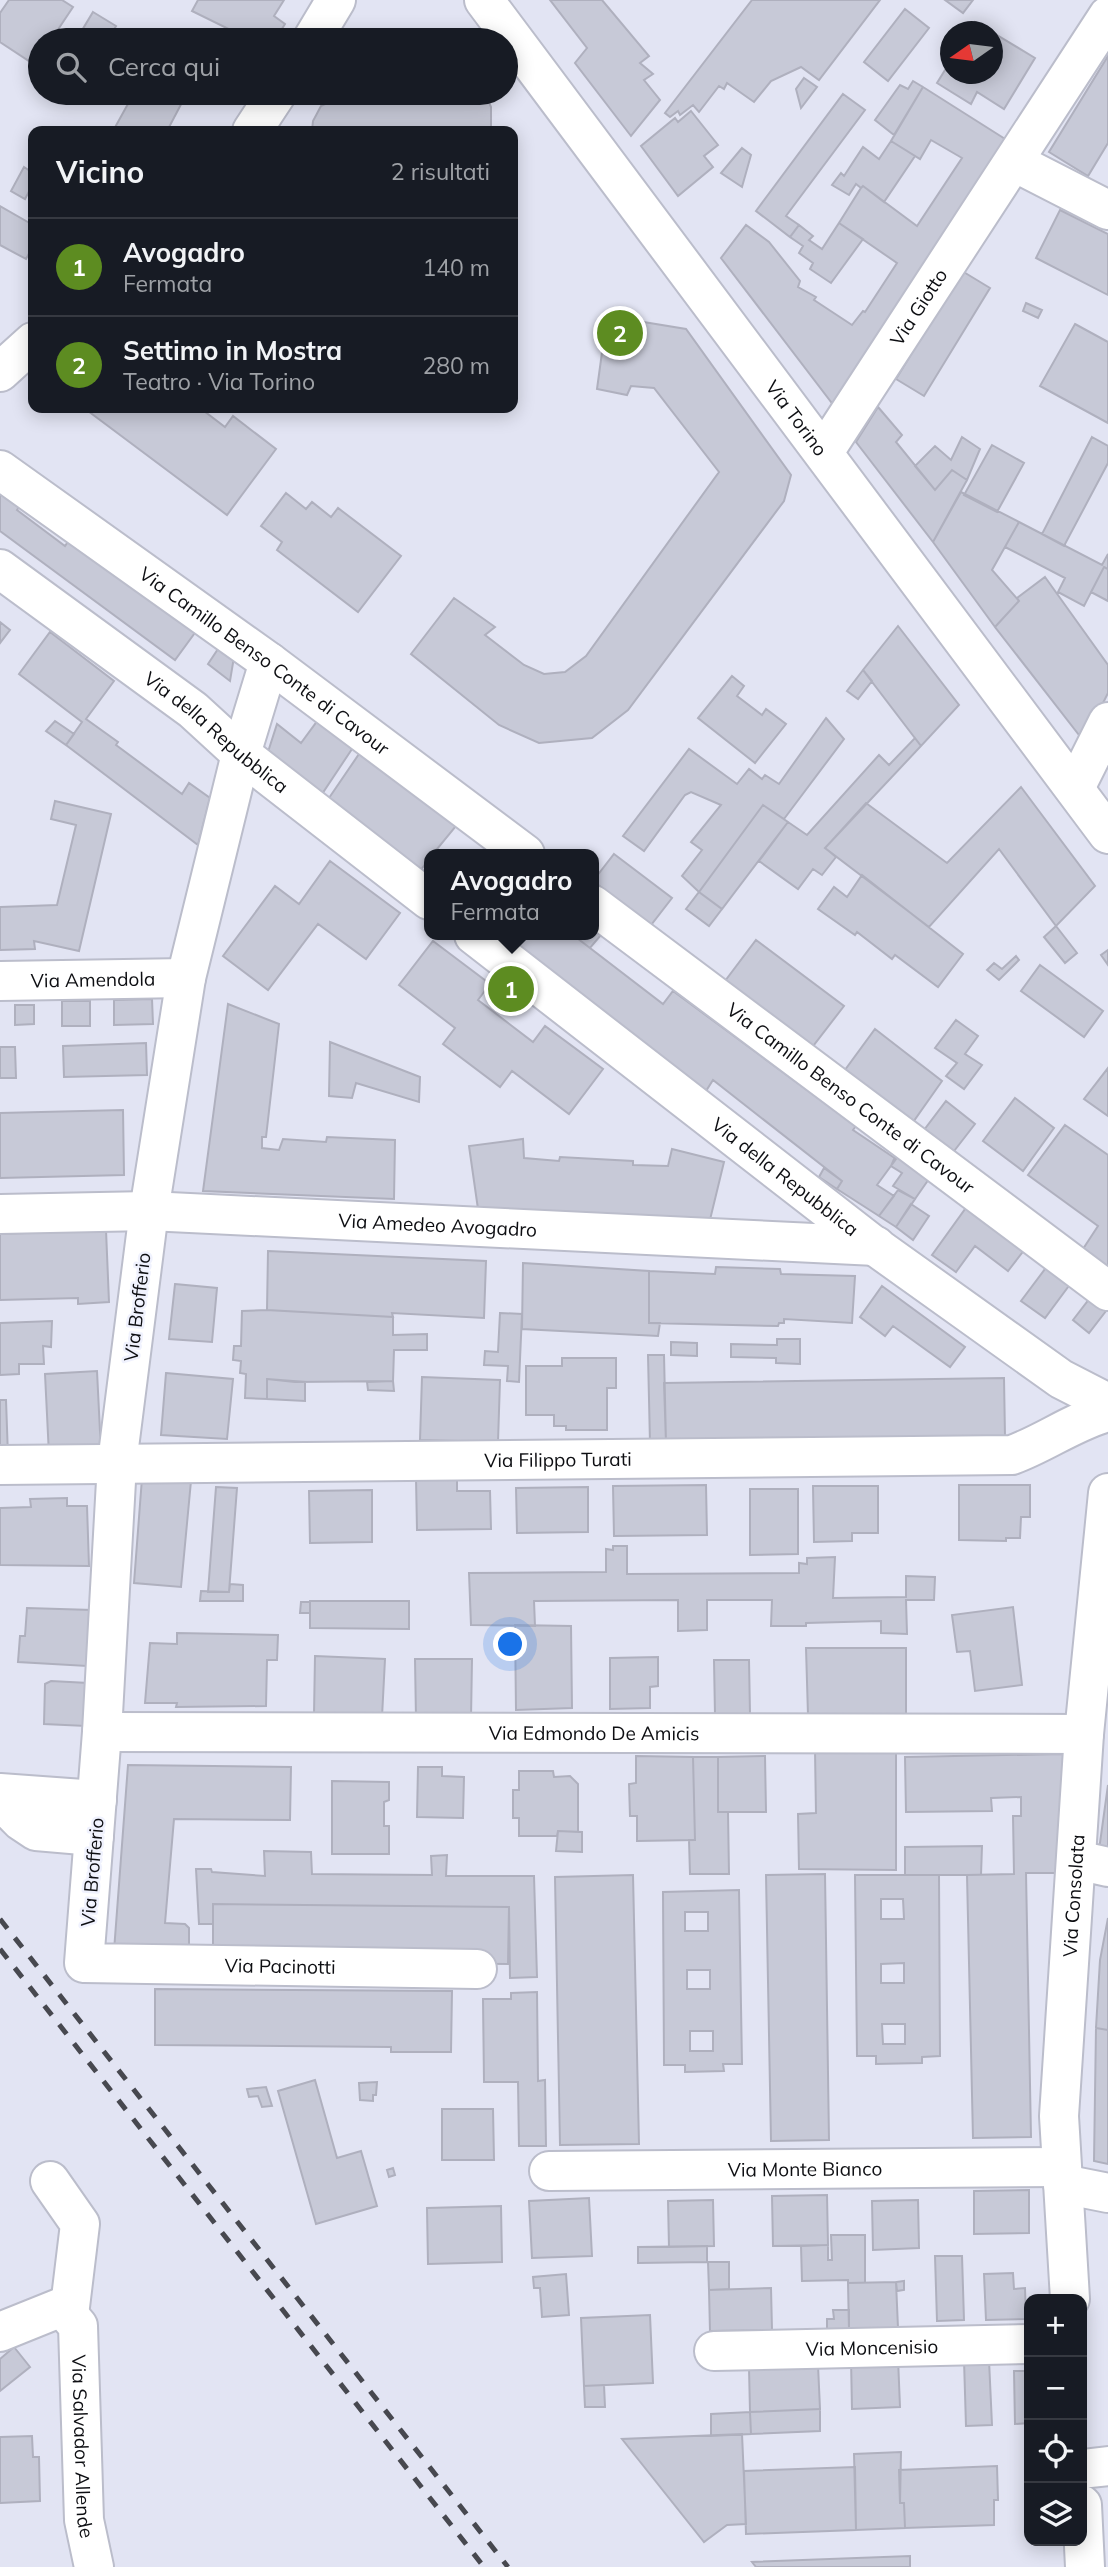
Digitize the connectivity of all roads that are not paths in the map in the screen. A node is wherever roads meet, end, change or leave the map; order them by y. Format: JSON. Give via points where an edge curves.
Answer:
{"nodes":[{"id":1,"x":336,"y":0,"type":"edge"},
{"id":2,"x":484,"y":0,"type":"edge"},
{"id":3,"x":1108,"y":16,"type":"edge"},
{"id":4,"x":319,"y":28,"type":"edge"},
{"id":5,"x":505,"y":28,"type":"edge"},
{"id":6,"x":518,"y":45,"type":"edge"},
{"id":7,"x":269,"y":105,"type":"edge"},
{"id":8,"x":255,"y":126,"type":"edge"},
{"id":9,"x":1014,"y":162,"type":"junction"},
{"id":10,"x":1108,"y":210,"type":"edge"},
{"id":11,"x":28,"y":347,"type":"edge"},
{"id":12,"x":0,"y":372,"type":"edge"},
{"id":13,"x":824,"y":452,"type":"junction"},
{"id":14,"x":0,"y":470,"type":"edge"},
{"id":15,"x":0,"y":569,"type":"edge"},
{"id":16,"x":269,"y":662,"type":"junction"},
{"id":17,"x":1108,"y":722,"type":"edge"},
{"id":18,"x":241,"y":754,"type":"junction"},
{"id":19,"x":1074,"y":788,"type":"junction"},
{"id":20,"x":1108,"y":834,"type":"edge"},
{"id":21,"x":518,"y":849,"type":"edge"},
{"id":22,"x":424,"y":896,"type":"edge"},
{"id":23,"x":599,"y":909,"type":"edge"},
{"id":24,"x":480,"y":940,"type":"edge"},
{"id":25,"x":187,"y":978,"type":"junction"},
{"id":26,"x":0,"y":981,"type":"edge"},
{"id":27,"x":149,"y":1211,"type":"junction"},
{"id":28,"x":0,"y":1214,"type":"edge"},
{"id":29,"x":876,"y":1246,"type":"junction"},
{"id":30,"x":1108,"y":1291,"type":"edge"},
{"id":31,"x":1108,"y":1404,"type":"edge"},
{"id":32,"x":1108,"y":1412,"type":"edge"},
{"id":33,"x":117,"y":1463,"type":"junction"},
{"id":34,"x":0,"y":1465,"type":"edge"},
{"id":35,"x":1108,"y":1493,"type":"edge"},
{"id":36,"x":102,"y":1732,"type":"junction"},
{"id":37,"x":1084,"y":1734,"type":"junction"},
{"id":38,"x":0,"y":1793,"type":"edge"},
{"id":39,"x":0,"y":1800,"type":"edge"},
{"id":40,"x":96,"y":1818,"type":"junction"},
{"id":41,"x":1092,"y":1864,"type":"edge"},
{"id":42,"x":84,"y":1963,"type":"joint"},
{"id":43,"x":477,"y":1969,"type":"dead end"},
{"id":44,"x":549,"y":2171,"type":"dead end"},
{"id":45,"x":1062,"y":2175,"type":"junction"},
{"id":46,"x":50,"y":2181,"type":"dead end"},
{"id":47,"x":1108,"y":2193,"type":"edge"},
{"id":48,"x":1070,"y":2294,"type":"edge"},
{"id":49,"x":74,"y":2320,"type":"junction"},
{"id":50,"x":0,"y":2332,"type":"edge"},
{"id":51,"x":1024,"y":2344,"type":"edge"},
{"id":52,"x":714,"y":2351,"type":"dead end"},
{"id":53,"x":1108,"y":2466,"type":"edge"},
{"id":54,"x":1087,"y":2468,"type":"edge"},
{"id":55,"x":1084,"y":2546,"type":"edge"},
{"id":56,"x":94,"y":2567,"type":"edge"},
{"id":57,"x":1085,"y":2567,"type":"edge"}],
"edges":[{"from":1,"to":4,"type":"street"},
{"from":2,"to":5,"type":"street","name":"Via Torino"},
{"from":3,"to":9,"type":"street","name":"Via Giotto"},
{"from":6,"to":13,"type":"street","name":"Via Torino"},
{"from":7,"to":8,"type":"street"},
{"from":9,"to":10,"type":"street"},
{"from":9,"to":13,"type":"street","name":"Via Giotto"},
{"from":11,"to":12,"type":"street"},
{"from":13,"to":19,"type":"street","name":"Via Torino"},
{"from":14,"to":16,"type":"street","name":"Via Camillo Benso Conte di Cavour"},
{"from":15,"to":18,"type":"street","name":"Via della Repubblica","via":[[193,710]]},
{"from":16,"to":18,"type":"street","name":"Via Brofferio"},
{"from":16,"to":21,"type":"street","name":"Via Camillo Benso Conte di Cavour"},
{"from":17,"to":19,"type":"street"},
{"from":18,"to":22,"type":"street","name":"Via della Repubblica"},
{"from":18,"to":25,"type":"street","name":"Via Brofferio"},
{"from":19,"to":20,"type":"street","name":"Via Torino"},
{"from":23,"to":30,"type":"street","name":"Via Camillo Benso Conte di Cavour"},
{"from":24,"to":29,"type":"street","name":"Via della Repubblica"},
{"from":25,"to":26,"type":"street","name":"Via Amendola"},
{"from":25,"to":27,"type":"street","name":"Via Brofferio"},
{"from":27,"to":28,"type":"street","name":"Via Amedeo Avogadro"},
{"from":27,"to":29,"type":"street","name":"Via Amedeo Avogadro"},
{"from":27,"to":33,"type":"street","name":"Via Brofferio"},
{"from":29,"to":31,"type":"street","name":"Via della Repubblica","via":[[1061,1379]]},
{"from":32,"to":33,"type":"street","name":"Via Filippo Turati","via":[[1012,1455]]},
{"from":33,"to":34,"type":"street","name":"Via Filippo Turati"},
{"from":33,"to":36,"type":"street","name":"Via Brofferio"},
{"from":35,"to":37,"type":"street","name":"Via Consolata"},
{"from":36,"to":37,"type":"street","name":"Via Edmondo De Amicis"},
{"from":36,"to":40,"type":"street","name":"Via Brofferio"},
{"from":37,"to":41,"type":"street","name":"Via Consolata"},
{"from":38,"to":40,"type":"street"},
{"from":39,"to":40,"type":"street","via":[[36,1831]]},
{"from":40,"to":42,"type":"street","name":"Via Brofferio"},
{"from":41,"to":45,"type":"street","name":"Via Consolata","via":[[1059,2116]]},
{"from":42,"to":43,"type":"street","name":"Via Pacinotti"},
{"from":44,"to":45,"type":"street","name":"Via Monte Bianco"},
{"from":45,"to":47,"type":"street","name":"Via Monte Bianco"},
{"from":45,"to":48,"type":"street","name":"Via Consolata"},
{"from":46,"to":49,"type":"street","name":"Via Salvador Allende","via":[[79,2224]]},
{"from":49,"to":50,"type":"street","via":[[62,2307]]},
{"from":49,"to":56,"type":"street","name":"Via Salvador Allende","via":[[84,2520]]},
{"from":51,"to":52,"type":"street","name":"Via Moncenisio"},
{"from":53,"to":54,"type":"street"},
{"from":55,"to":57,"type":"street"}]}
